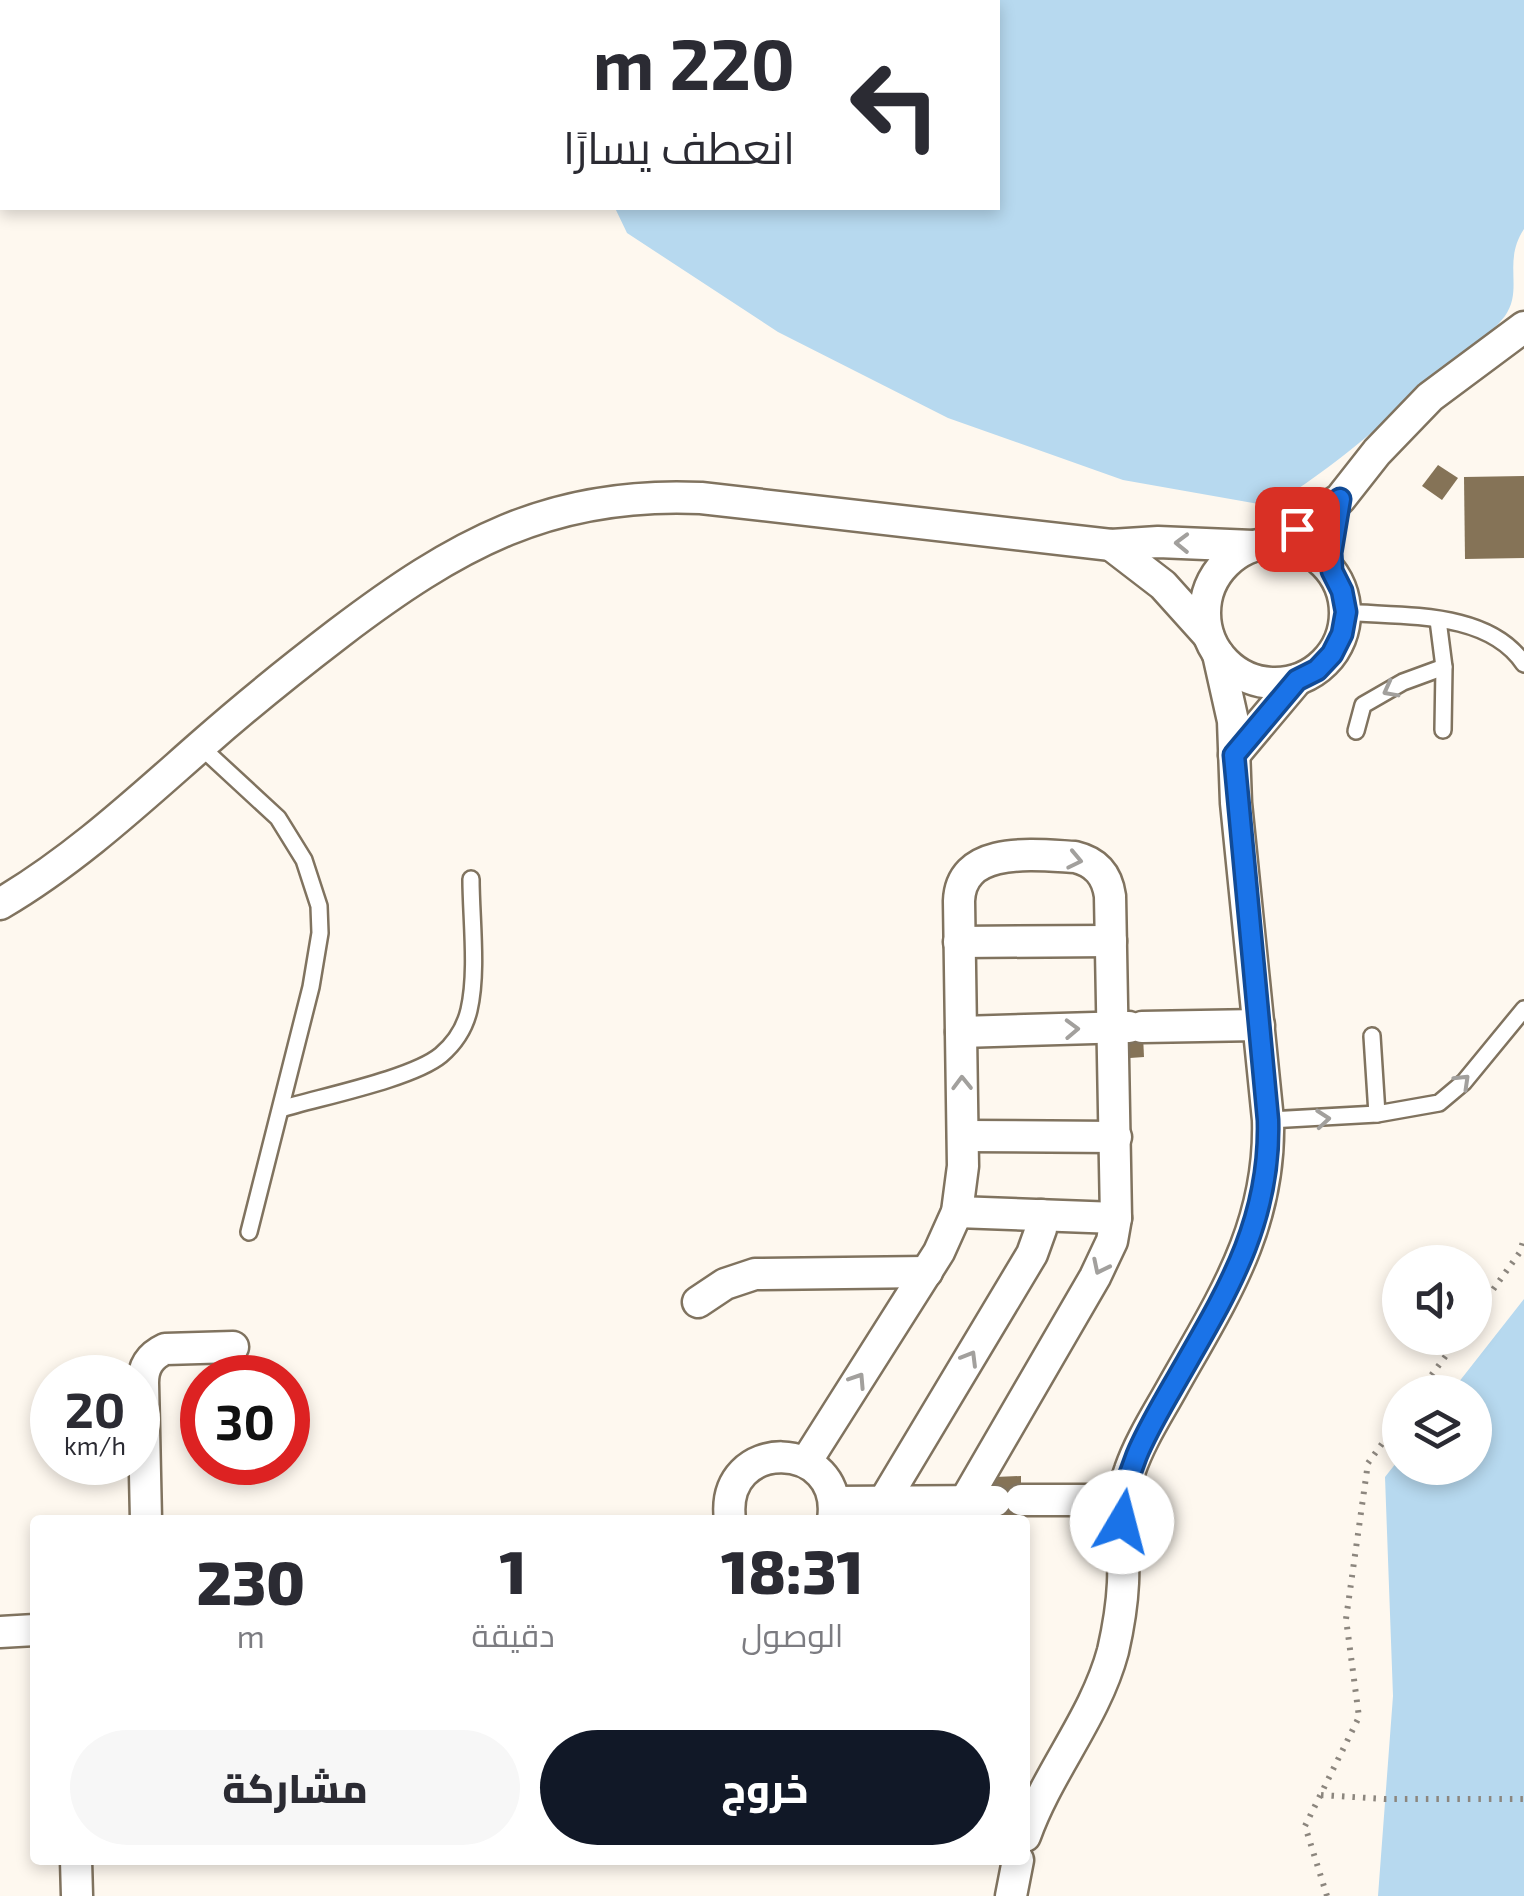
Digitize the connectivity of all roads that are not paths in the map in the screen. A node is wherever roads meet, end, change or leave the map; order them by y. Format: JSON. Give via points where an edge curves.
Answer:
{"nodes":[{"id":1,"x":1524,"y":328,"type":"edge"},
{"id":2,"x":1340,"y":499,"type":"junction"},
{"id":3,"x":1263,"y":544,"type":"junction"},
{"id":4,"x":1111,"y":545,"type":"junction"},
{"id":5,"x":1332,"y":571,"type":"junction"},
{"id":6,"x":1346,"y":612,"type":"junction"},
{"id":7,"x":1438,"y":620,"type":"junction"},
{"id":8,"x":1213,"y":644,"type":"junction"},
{"id":9,"x":1524,"y":664,"type":"edge"},
{"id":10,"x":1444,"y":667,"type":"junction"},
{"id":11,"x":1297,"y":680,"type":"junction"},
{"id":12,"x":1443,"y":730,"type":"dead end"},
{"id":13,"x":1356,"y":731,"type":"dead end"},
{"id":14,"x":200,"y":746,"type":"junction"},
{"id":15,"x":1234,"y":755,"type":"junction"},
{"id":16,"x":471,"y":878,"type":"dead end"},
{"id":17,"x":0,"y":904,"type":"edge"},
{"id":18,"x":1111,"y":941,"type":"junction"},
{"id":19,"x":959,"y":942,"type":"junction"},
{"id":20,"x":1524,"y":1010,"type":"edge"},
{"id":21,"x":1259,"y":1025,"type":"junction"},
{"id":22,"x":1128,"y":1027,"type":"junction"},
{"id":23,"x":961,"y":1032,"type":"junction"},
{"id":24,"x":1372,"y":1036,"type":"dead end"},
{"id":25,"x":281,"y":1108,"type":"junction"},
{"id":26,"x":1377,"y":1114,"type":"junction"},
{"id":27,"x":1268,"y":1120,"type":"junction"},
{"id":28,"x":963,"y":1136,"type":"junction"},
{"id":29,"x":1116,"y":1137,"type":"junction"},
{"id":30,"x":957,"y":1212,"type":"junction"},
{"id":31,"x":1042,"y":1215,"type":"junction"},
{"id":32,"x":1116,"y":1218,"type":"junction"},
{"id":33,"x":248,"y":1232,"type":"dead end"},
{"id":34,"x":927,"y":1272,"type":"junction"},
{"id":35,"x":698,"y":1302,"type":"dead end"},
{"id":36,"x":233,"y":1347,"type":"dead end"},
{"id":37,"x":806,"y":1462,"type":"junction"},
{"id":38,"x":1122,"y":1500,"type":"junction"},
{"id":39,"x":964,"y":1501,"type":"junction"},
{"id":40,"x":834,"y":1511,"type":"edge"},
{"id":41,"x":891,"y":1511,"type":"edge"},
{"id":42,"x":146,"y":1515,"type":"edge"},
{"id":43,"x":730,"y":1515,"type":"edge"},
{"id":44,"x":30,"y":1630,"type":"edge"},
{"id":45,"x":0,"y":1632,"type":"edge"},
{"id":46,"x":1030,"y":1824,"type":"edge"},
{"id":47,"x":76,"y":1865,"type":"edge"},
{"id":48,"x":1017,"y":1865,"type":"edge"},
{"id":49,"x":77,"y":1896,"type":"edge"},
{"id":50,"x":1011,"y":1896,"type":"edge"}],
"edges":[{"from":1,"to":2,"type":"street","via":[[1430,397]]},
{"from":2,"to":3,"type":"street"},
{"from":2,"to":5,"type":"street"},
{"from":3,"to":4,"type":"street","one_way":true},
{"from":3,"to":5,"type":"street","via":[[1306,551]]},
{"from":3,"to":8,"type":"street","via":[[1233,556],[1217,572],[1204,614]]},
{"from":4,"to":8,"type":"street","via":[[1163,586]]},
{"from":4,"to":14,"type":"street","via":[[700,498],[600,502],[518,524],[441,562],[288,672]]},
{"from":5,"to":6,"type":"street"},
{"from":6,"to":7,"type":"lane"},
{"from":6,"to":11,"type":"street","via":[[1332,654]]},
{"from":7,"to":9,"type":"lane","via":[[1482,629]]},
{"from":7,"to":10,"type":"lane"},
{"from":8,"to":11,"type":"street","via":[[1234,670],[1254,680]]},
{"from":8,"to":15,"type":"street","via":[[1228,687]]},
{"from":10,"to":12,"type":"lane"},
{"from":10,"to":13,"type":"lane","one_way":true,"via":[[1363,705]]},
{"from":11,"to":15,"type":"street"},
{"from":14,"to":17,"type":"street","via":[[98,836]]},
{"from":14,"to":25,"type":"lane","via":[[278,818],[304,860],[319,906],[317,960]]},
{"from":15,"to":21,"type":"street"},
{"from":16,"to":25,"type":"lane","via":[[472,994],[453,1042],[411,1071]]},
{"from":18,"to":19,"type":"street"},
{"from":19,"to":18,"type":"street","one_way":true,"via":[[959,891],[973,867],[990,859],[1063,856],[1086,860],[1103,875]]},
{"from":18,"to":22,"type":"street"},
{"from":19,"to":23,"type":"street"},
{"from":26,"to":20,"type":"lane","one_way":true,"via":[[1439,1103]]},
{"from":21,"to":22,"type":"street"},
{"from":21,"to":27,"type":"street"},
{"from":23,"to":22,"type":"street","one_way":true},
{"from":22,"to":29,"type":"street"},
{"from":28,"to":23,"type":"street","one_way":true},
{"from":24,"to":26,"type":"lane"},
{"from":25,"to":33,"type":"lane"},
{"from":27,"to":26,"type":"lane","one_way":true},
{"from":27,"to":38,"type":"street","via":[[1268,1166],[1254,1230],[1228,1290],[1145,1435]]},
{"from":28,"to":29,"type":"street"},
{"from":28,"to":30,"type":"street"},
{"from":29,"to":32,"type":"street"},
{"from":30,"to":31,"type":"street"},
{"from":30,"to":34,"type":"street"},
{"from":31,"to":32,"type":"street"},
{"from":41,"to":31,"type":"street","one_way":true,"via":[[1032,1254]]},
{"from":32,"to":39,"type":"street","one_way":true,"via":[[1096,1277]]},
{"from":34,"to":35,"type":"street","via":[[755,1274]]},
{"from":37,"to":34,"type":"street","one_way":true},
{"from":36,"to":42,"type":"street","via":[[165,1349],[146,1366]]},
{"from":37,"to":40,"type":"street","via":[[830,1486]]},
{"from":37,"to":43,"type":"street","via":[[776,1456],[748,1468],[731,1493]]},
{"from":38,"to":39,"type":"street"},
{"from":38,"to":46,"type":"street","via":[[1120,1617],[1105,1678]]},
{"from":39,"to":41,"type":"street"},
{"from":40,"to":41,"type":"street"},
{"from":44,"to":45,"type":"street"},
{"from":47,"to":49,"type":"street"},
{"from":48,"to":50,"type":"street"}]}
